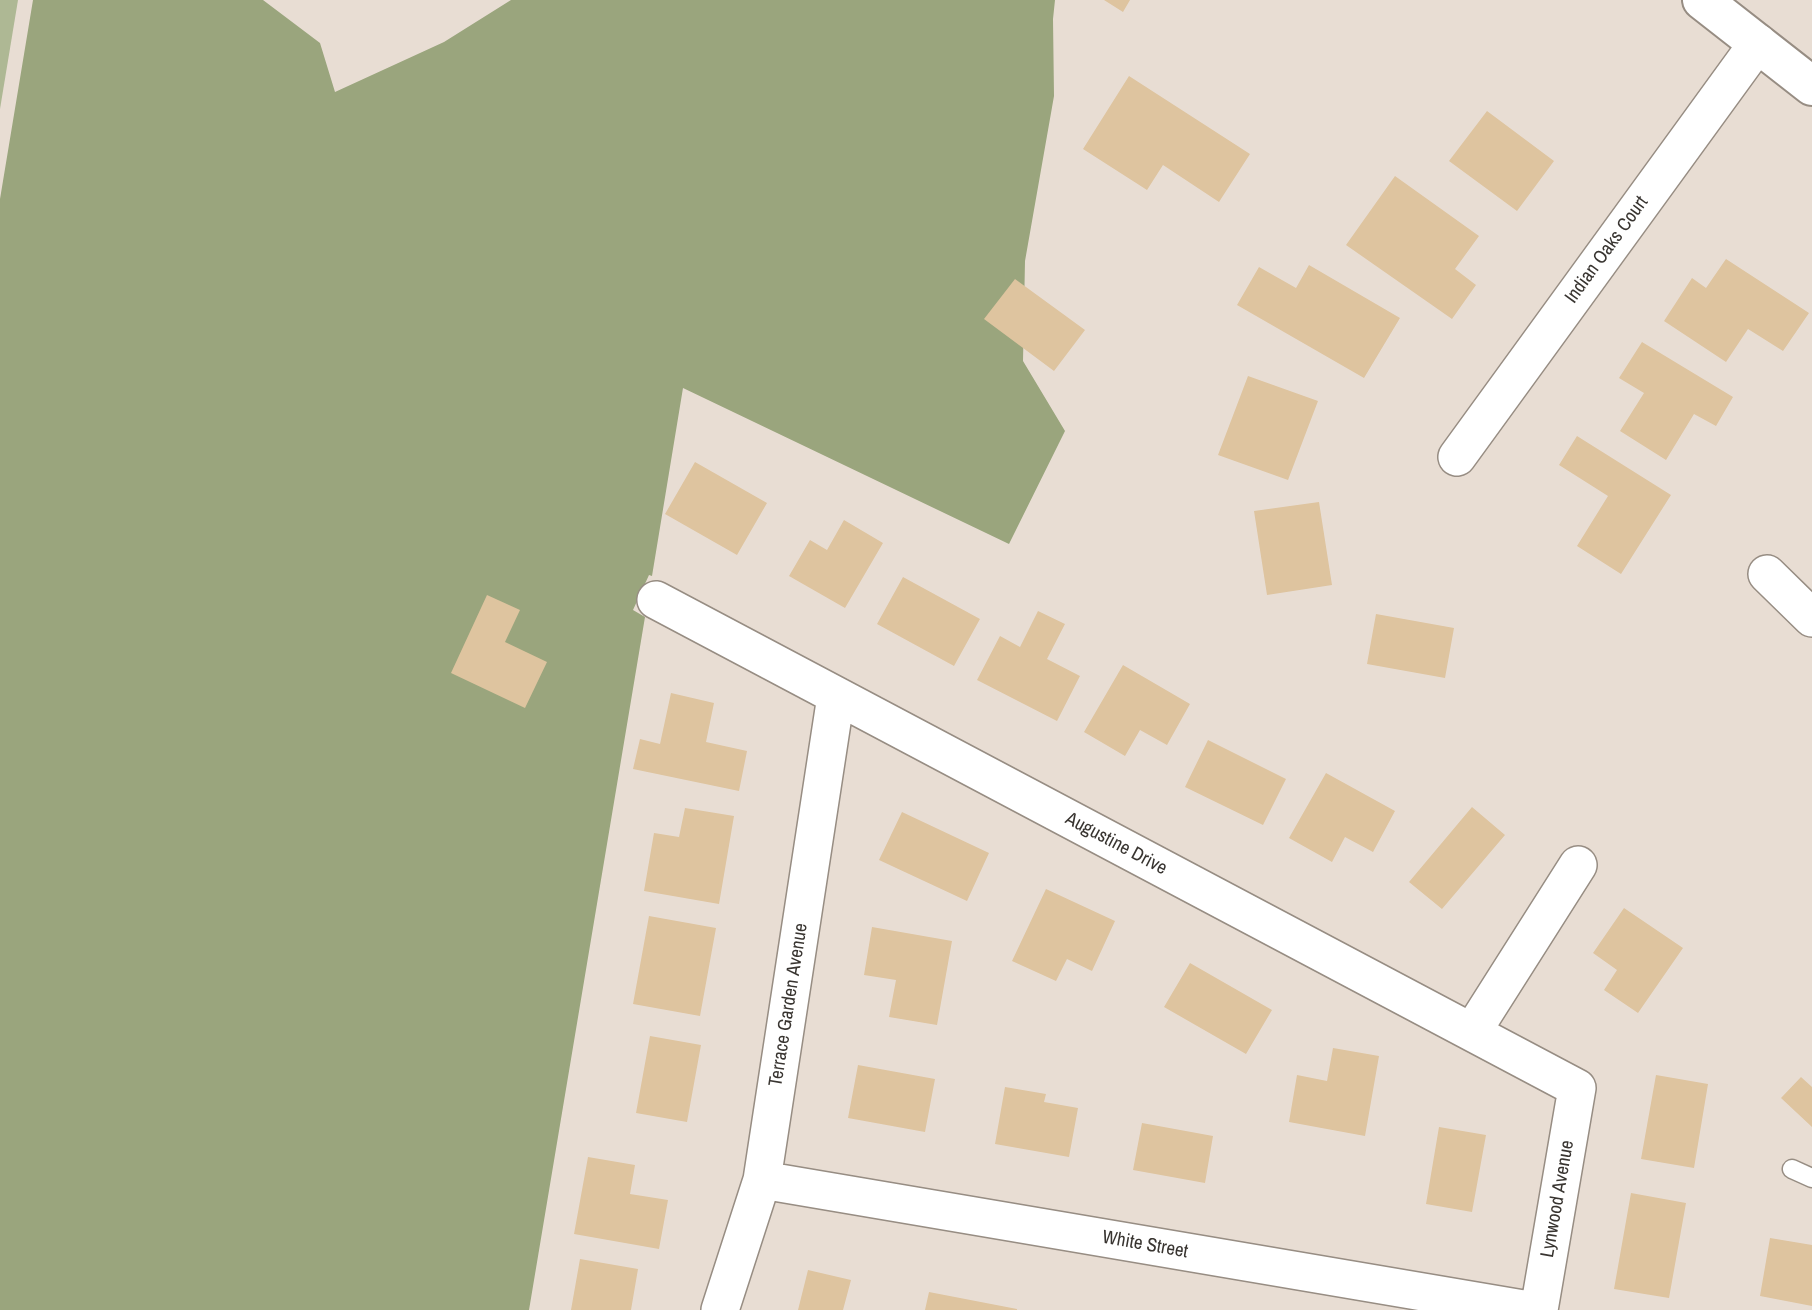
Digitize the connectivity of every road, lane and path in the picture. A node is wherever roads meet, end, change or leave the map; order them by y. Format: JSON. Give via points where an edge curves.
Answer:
{"nodes":[{"id":1,"x":1702,"y":0,"type":"edge"},
{"id":2,"x":1758,"y":43,"type":"junction"},
{"id":3,"x":1812,"y":86,"type":"edge"},
{"id":4,"x":1457,"y":457,"type":"dead end"},
{"id":5,"x":1767,"y":574,"type":"dead end"},
{"id":6,"x":656,"y":600,"type":"dead end"},
{"id":7,"x":1812,"y":618,"type":"edge"},
{"id":8,"x":836,"y":696,"type":"junction"},
{"id":9,"x":1578,"y":865,"type":"dead end"},
{"id":10,"x":1472,"y":1032,"type":"junction"},
{"id":11,"x":1577,"y":1087,"type":"joint"},
{"id":12,"x":1792,"y":1169,"type":"dead end"},
{"id":13,"x":1812,"y":1178,"type":"edge"},
{"id":14,"x":762,"y":1180,"type":"junction"},
{"id":15,"x":720,"y":1310,"type":"edge"},
{"id":16,"x":1529,"y":1310,"type":"edge"},
{"id":17,"x":1539,"y":1310,"type":"edge"}],
"edges":[{"from":1,"to":2,"type":"street"},
{"from":2,"to":3,"type":"street"},
{"from":2,"to":4,"type":"street","name":"Indian Oaks Court"},
{"from":5,"to":7,"type":"street"},
{"from":6,"to":8,"type":"street","name":"Augustine Drive"},
{"from":8,"to":10,"type":"street","name":"Augustine Drive"},
{"from":8,"to":14,"type":"street","name":"Terrace Garden Avenue"},
{"from":9,"to":10,"type":"street"},
{"from":10,"to":11,"type":"street","name":"Augustine Drive"},
{"from":11,"to":17,"type":"street","name":"Lynwood Avenue"},
{"from":12,"to":13,"type":"lane"},
{"from":14,"to":15,"type":"street","name":"Terrace Garden Avenue"},
{"from":14,"to":16,"type":"street","name":"White Street"}]}
